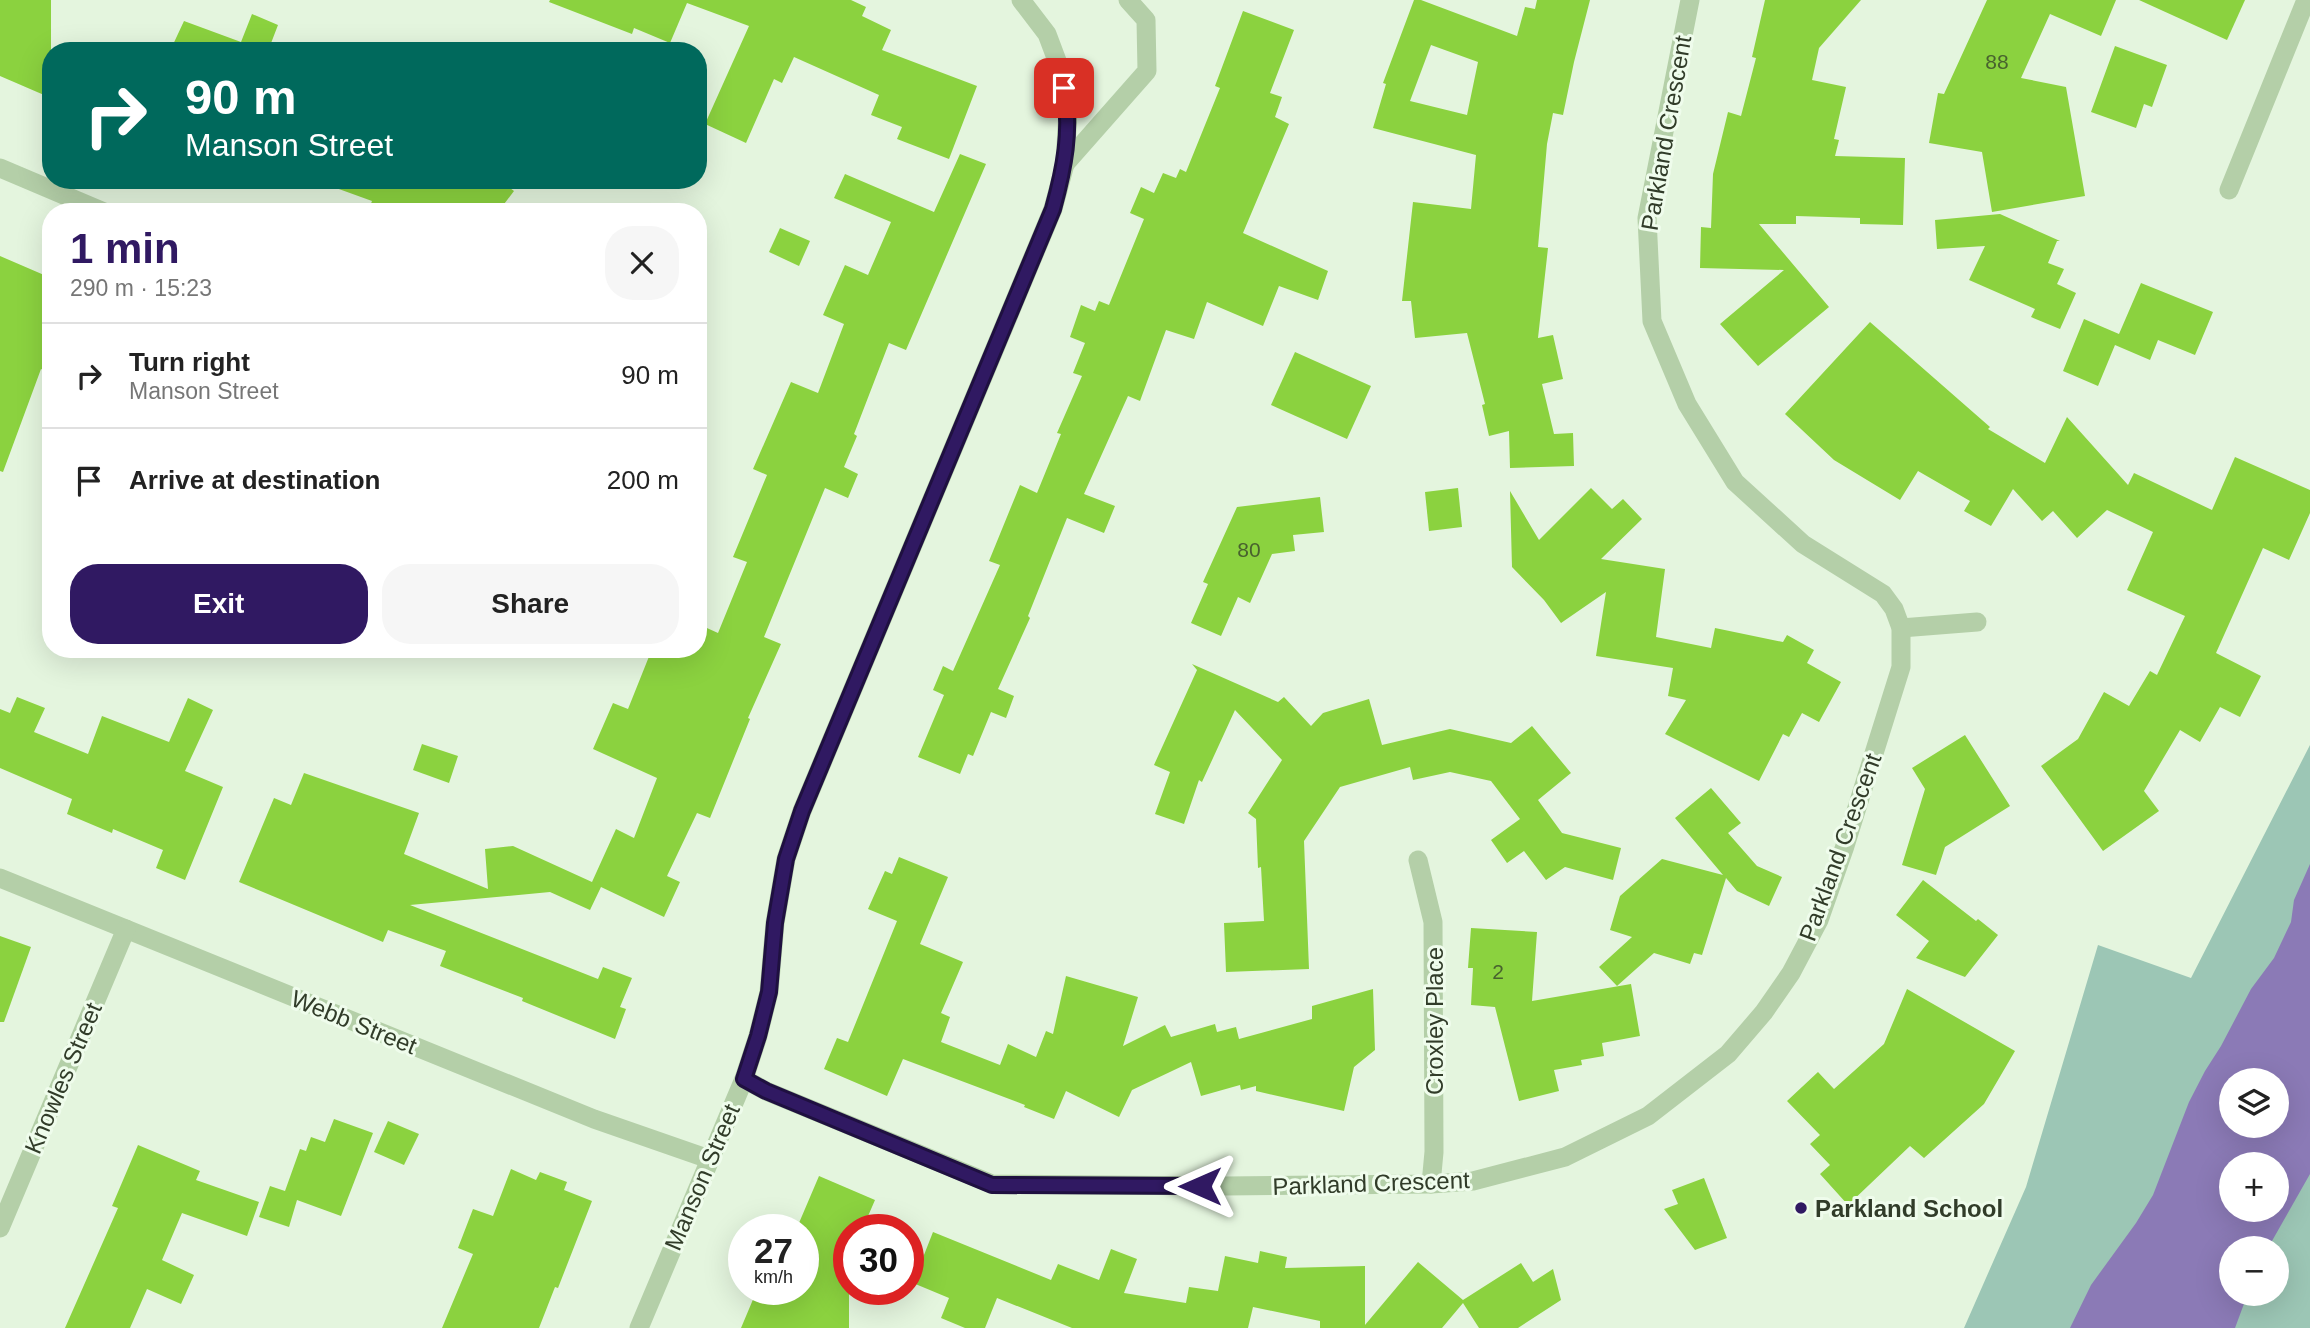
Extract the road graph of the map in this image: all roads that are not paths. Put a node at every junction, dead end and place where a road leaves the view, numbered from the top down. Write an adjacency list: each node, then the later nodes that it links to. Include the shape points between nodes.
1 (1021, 0): 5 (street, Manson Street, via 1048,34 1059,66 1068,110)
2 (1128, 0): 5 (street, via 1146,20 1147,71)
3 (1690, 0): 12 (street, Parkland Crescent, via 1647,218 1652,321 1687,404 1735,482 1802,544 1883,594)
4 (2306, 0): 9 (street)
5 (1065, 164): 16 (street, Manson Street, via 1053,209 802,811 786,859 769,992)
6 (0, 168): 7 (street)
7 (42, 186)
8 (50, 189): 10 (street)
9 (2229, 190)
10 (83, 203)
11 (1977, 622): 12 (street)
12 (1901, 628): 18 (street, Parkland Crescent, via 1901,667 1828,895 1796,963 1764,1012 1728,1054 1648,1116 1609,1137 1521,1170)
13 (1418, 860): 18 (street, Croxley Place, via 1433,922)
14 (0, 878): 15 (street, Webb Street)
15 (126, 929): 17 (street, Webb Street, via 594,1119); 19 (street, Knowles Street)
16 (744, 1079): 17 (street, Manson Street); 18 (street, Parkland Crescent, via 992,1185)
17 (709, 1159): 20 (street, Manson Street)
18 (1431, 1184)
19 (0, 1228)
20 (639, 1328)

